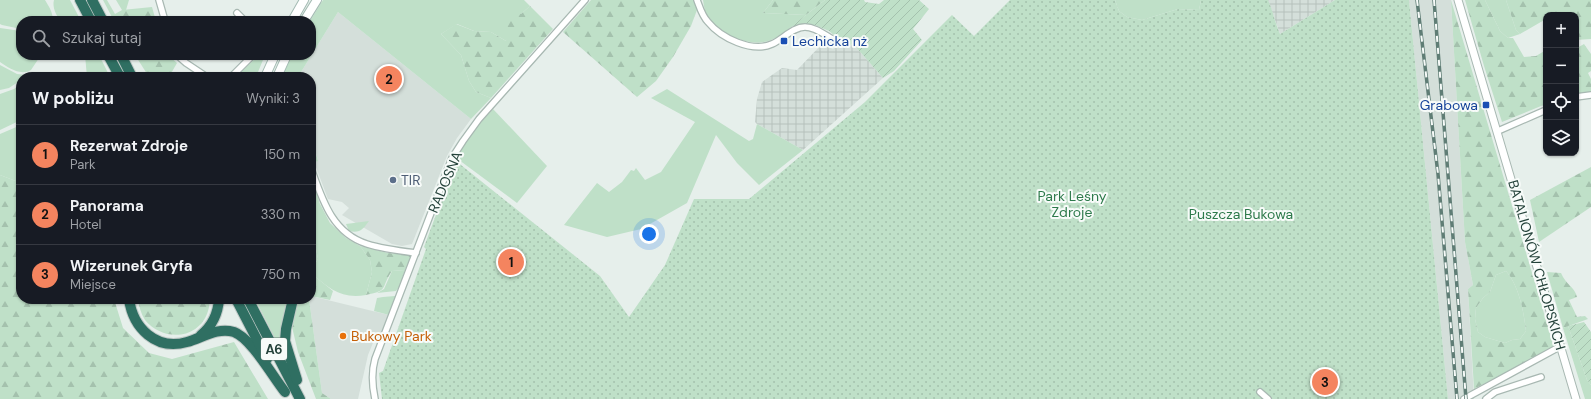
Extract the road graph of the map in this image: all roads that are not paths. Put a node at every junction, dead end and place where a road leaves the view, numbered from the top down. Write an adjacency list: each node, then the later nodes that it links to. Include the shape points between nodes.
1 (80, 0): 10 (highway)
2 (92, 0): 11 (highway)
3 (159, 0): 12 (street)
4 (304, 0): 14 (main road)
5 (317, 0): 15 (main road)
6 (585, 0): 34 (street, RADOSNA, via 501,94 463,141 452,158)
7 (697, 0): 16 (street, via 705,19 717,30 743,44 766,46 806,27)
8 (1458, 0): 32 (street, BATALIONÓW CHŁOPSKICH)
9 (237, 13): 13 (street)
10 (88, 16)
11 (100, 16)
12 (164, 16)
13 (240, 16)
14 (295, 16)
15 (307, 16)
16 (836, 41)
17 (111, 60): 23 (highway)
18 (124, 60): 24 (highway)
19 (182, 60): 25 (street)
20 (248, 60): 26 (street)
21 (273, 60): 27 (main road)
22 (285, 60): 28 (main road)
23 (117, 72)
24 (130, 72)
25 (199, 72)
26 (236, 72)
27 (267, 72)
28 (279, 72)
29 (1591, 95): 30 (street)
30 (1579, 97)
31 (1543, 111): 32 (street)
32 (1498, 131): 41 (street, BATALIONÓW CHŁOPSKICH)
33 (316, 182): 34 (street, via 330,215 350,235 366,244)
34 (416, 253): 49 (street, RADOSNA, via 372,368)
35 (130, 304): 40 (highway, via 134,320 150,336 174,344)
36 (218, 304): 40 (highway, via 212,322 206,331)
37 (239, 304): 46 (highway, A6)
38 (251, 304): 47 (highway, A6)
39 (292, 304): 48 (highway, via 285,340)
40 (196, 338): 46 (highway, via 224,331 240,336 252,348)
41 (1561, 346): 43 (street); 54 (street, BATALIONÓW CHŁOPSKICH)
42 (1541, 377): 45 (street)
43 (1493, 384): 45 (street); 51 (street)
44 (1260, 392): 50 (street)
45 (1495, 392): 52 (street); 53 (street)
46 (286, 396)
47 (300, 399)
48 (304, 399)
49 (375, 399)
50 (1268, 399)
51 (1464, 399)
52 (1486, 399)
53 (1497, 399)
54 (1576, 399)

